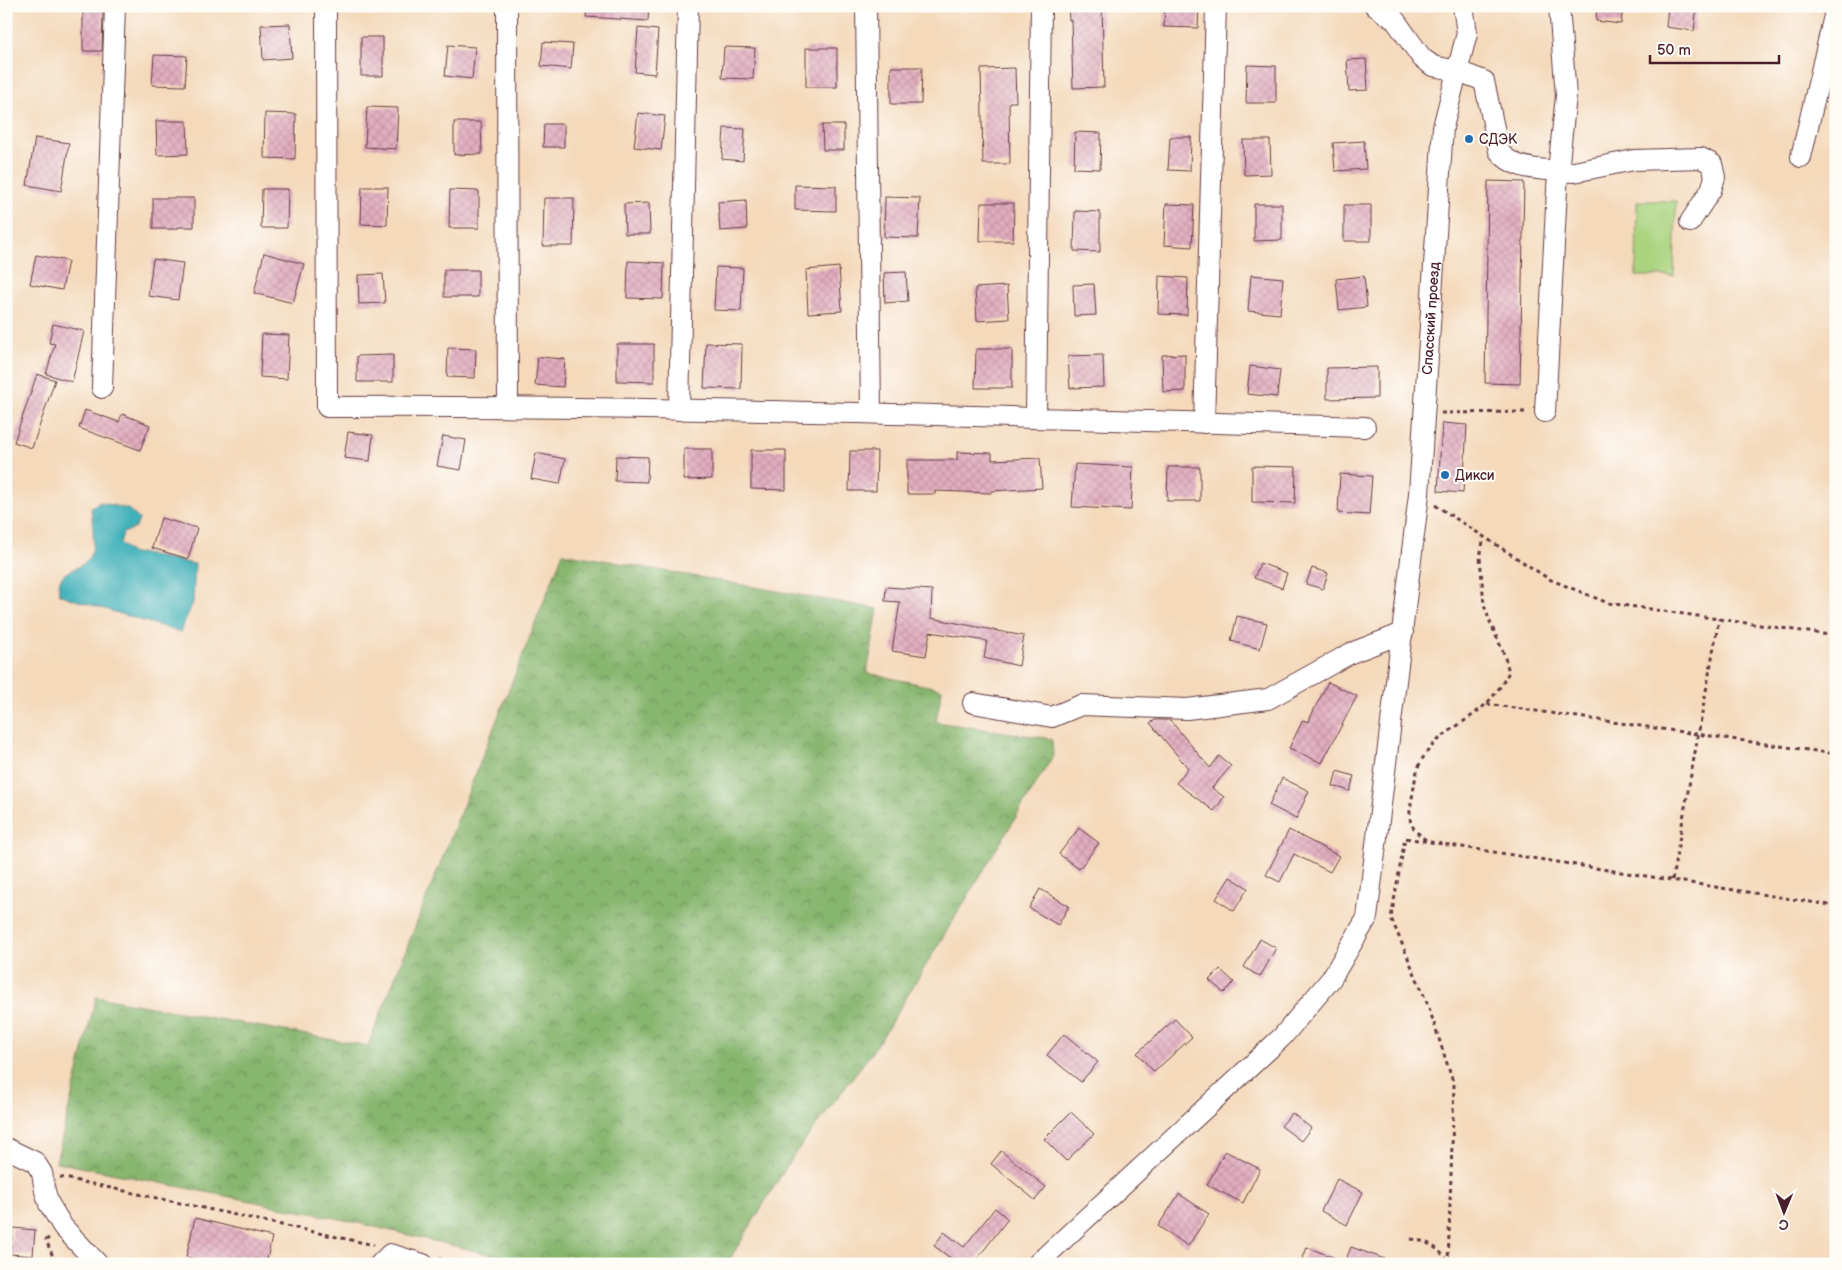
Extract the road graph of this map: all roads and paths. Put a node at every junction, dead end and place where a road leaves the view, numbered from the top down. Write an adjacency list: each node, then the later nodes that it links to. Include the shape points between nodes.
1 (115, 6): 16 (street)
2 (326, 6): 17 (street, via 327,406)
3 (507, 6): 17 (street)
4 (688, 6): 18 (street)
5 (866, 6): 20 (street)
6 (1041, 6): 22 (street)
7 (1216, 6): 23 (street)
8 (1375, 6): 12 (street, via 1395,20 1422,58 1433,66)
9 (1463, 6): 12 (street, Спасский проезд, via 1467,33)
10 (1559, 6): 14 (street, via 1566,96)
11 (1836, 7): 13 (street)
12 (1458, 71): 14 (street, via 1484,81 1499,151 1504,158 1520,166); 25 (street, Спасский проезд, via 1443,127)
13 (1801, 157)
14 (1558, 171): 15 (street, via 1574,172 1634,160 1701,158 1712,164 1715,177 1711,190); 19 (street)
15 (1690, 222)
16 (102, 388)
17 (508, 406): 18 (street)
18 (678, 410): 20 (street)
19 (1545, 412): 21 (path)
20 (871, 413): 22 (street)
21 (1436, 413)
22 (1036, 418): 23 (street)
23 (1204, 423): 24 (street)
24 (1364, 427)
25 (1419, 494): 26 (path); 28 (street, Спасский проезд)
26 (1484, 536): 27 (path, via 1549,579 1608,603); 31 (path, via 1480,557 1484,605 1509,672)
27 (1719, 619): 29 (path); 32 (path)
28 (1403, 633): 30 (street, via 1351,653 1268,698 1187,709 1081,705 1052,717); 45 (street, Спасский проезд, via 1367,918 1331,979 1282,1036)
29 (1836, 636)
30 (973, 703)
31 (1487, 704): 32 (path); 34 (path, via 1435,743 1418,768 1409,821 1415,832)
32 (1698, 734): 33 (path); 35 (path)
33 (1836, 754)
34 (1427, 841): 35 (path); 42 (path, via 1405,838 1391,918 1428,1005 1454,1085)
35 (1672, 880): 36 (path)
36 (1836, 906)
37 (6, 1148): 38 (street, via 35,1162)
38 (42, 1173): 40 (path); 43 (street, via 49,1204 65,1231)
39 (1411, 1239): 42 (path, via 1441,1251)
40 (378, 1255): 41 (street)
41 (428, 1261): 44 (path)
42 (1448, 1263)
43 (98, 1264)
44 (463, 1264)
45 (1037, 1264)

